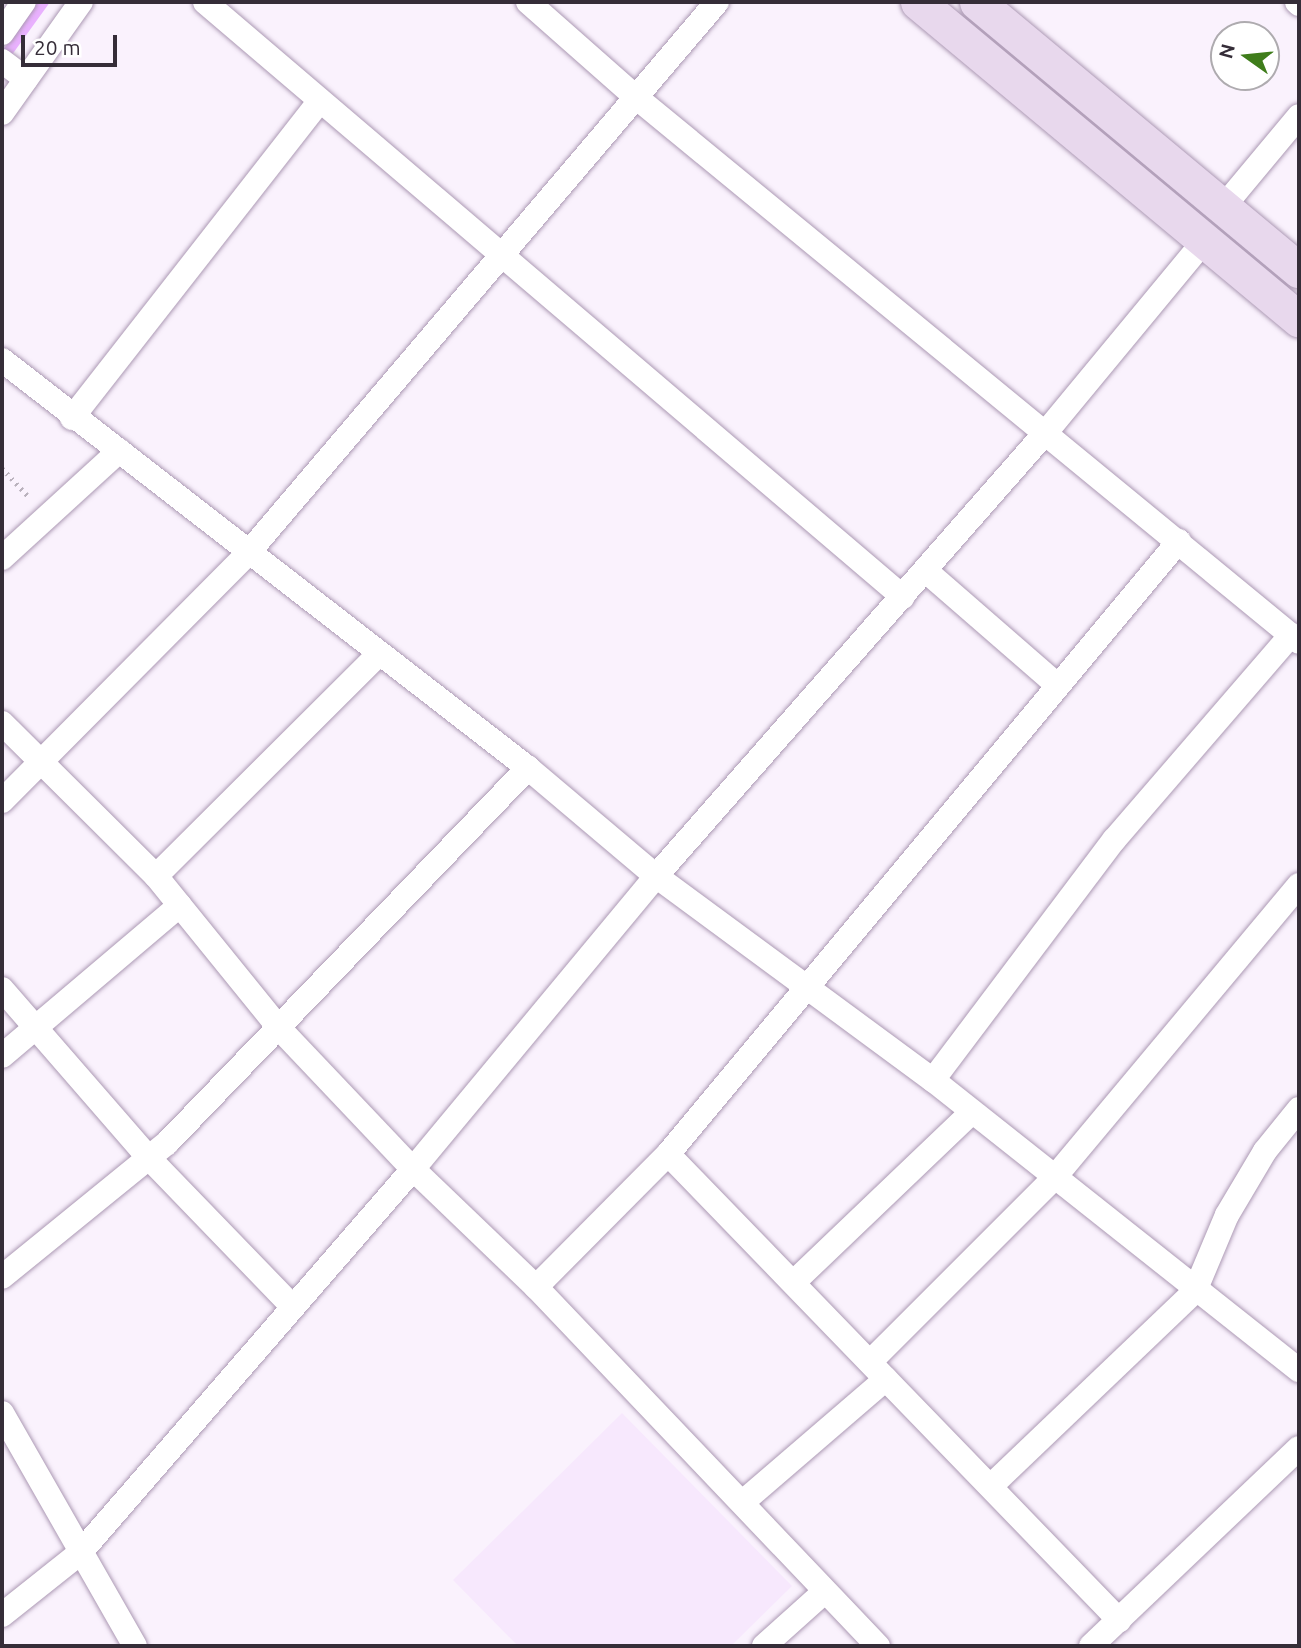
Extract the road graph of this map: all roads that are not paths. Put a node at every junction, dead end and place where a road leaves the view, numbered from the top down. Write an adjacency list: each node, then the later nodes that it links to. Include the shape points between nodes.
1 (24, 2): 8 (street)
2 (81, 2): 9 (street)
3 (205, 2): 11 (street)
4 (528, 2): 10 (street)
5 (717, 2): 10 (street)
6 (918, 2): 15 (street)
7 (977, 2): 14 (street)
8 (2, 33)
9 (14, 70): 12 (street)
10 (637, 98): 16 (street); 21 (street)
11 (318, 103): 16 (street); 20 (street)
12 (2, 113)
13 (1299, 116): 14 (street)
14 (1224, 206): 17 (street)
15 (1204, 242): 18 (street); 21 (street)
16 (500, 256): 24 (street); 27 (street)
17 (1299, 270)
18 (1299, 319)
19 (2, 360): 20 (street)
20 (72, 418): 22 (street)
21 (1046, 432): 23 (street); 26 (street)
22 (119, 451): 24 (street); 25 (street)
23 (1179, 541): 28 (street); 30 (street)
24 (249, 552): 29 (street); 32 (street)
25 (2, 558)
26 (926, 571): 27 (street); 30 (street)
27 (903, 597): 36 (street)
28 (1295, 638): 44 (street, via 1106,849)
29 (379, 654): 33 (street); 35 (street)
30 (1056, 684): 39 (street)
31 (2, 723): 32 (street)
32 (38, 762): 34 (street); 35 (street)
33 (528, 768): 36 (street); 42 (street)
34 (2, 801)
35 (156, 876): 38 (street)
36 (656, 876): 39 (street); 49 (street)
37 (1299, 885): 50 (street)
38 (180, 905): 41 (street); 42 (street)
39 (805, 984): 44 (street); 47 (street)
40 (2, 989): 41 (street)
41 (37, 1023): 43 (street); 48 (street)
42 (279, 1028): 48 (street); 49 (street)
43 (2, 1056)
44 (933, 1080): 46 (street)
45 (1299, 1109): 54 (street, via 1265,1151 1227,1216)
46 (970, 1114): 50 (street); 52 (street)
47 (668, 1154): 52 (street); 53 (street)
48 (149, 1158): 51 (street); 55 (street)
49 (412, 1169): 53 (street); 55 (street)
50 (1054, 1178): 54 (street); 57 (street)
51 (2, 1277)
52 (794, 1282): 57 (street)
53 (536, 1287): 61 (street)
54 (1195, 1291): 56 (street); 60 (street)
55 (293, 1307): 62 (street)
56 (1299, 1370)
57 (878, 1371): 60 (street); 61 (street)
58 (2, 1413): 62 (street)
59 (1299, 1448): 65 (street)
60 (992, 1485): 65 (street)
61 (744, 1501): 63 (street)
62 (80, 1553): 64 (street); 66 (street)
63 (822, 1592): 67 (street); 68 (street)
64 (2, 1615)
65 (1119, 1620): 69 (street)
66 (135, 1646)
67 (764, 1646)
68 (878, 1646)
69 (1091, 1646)

